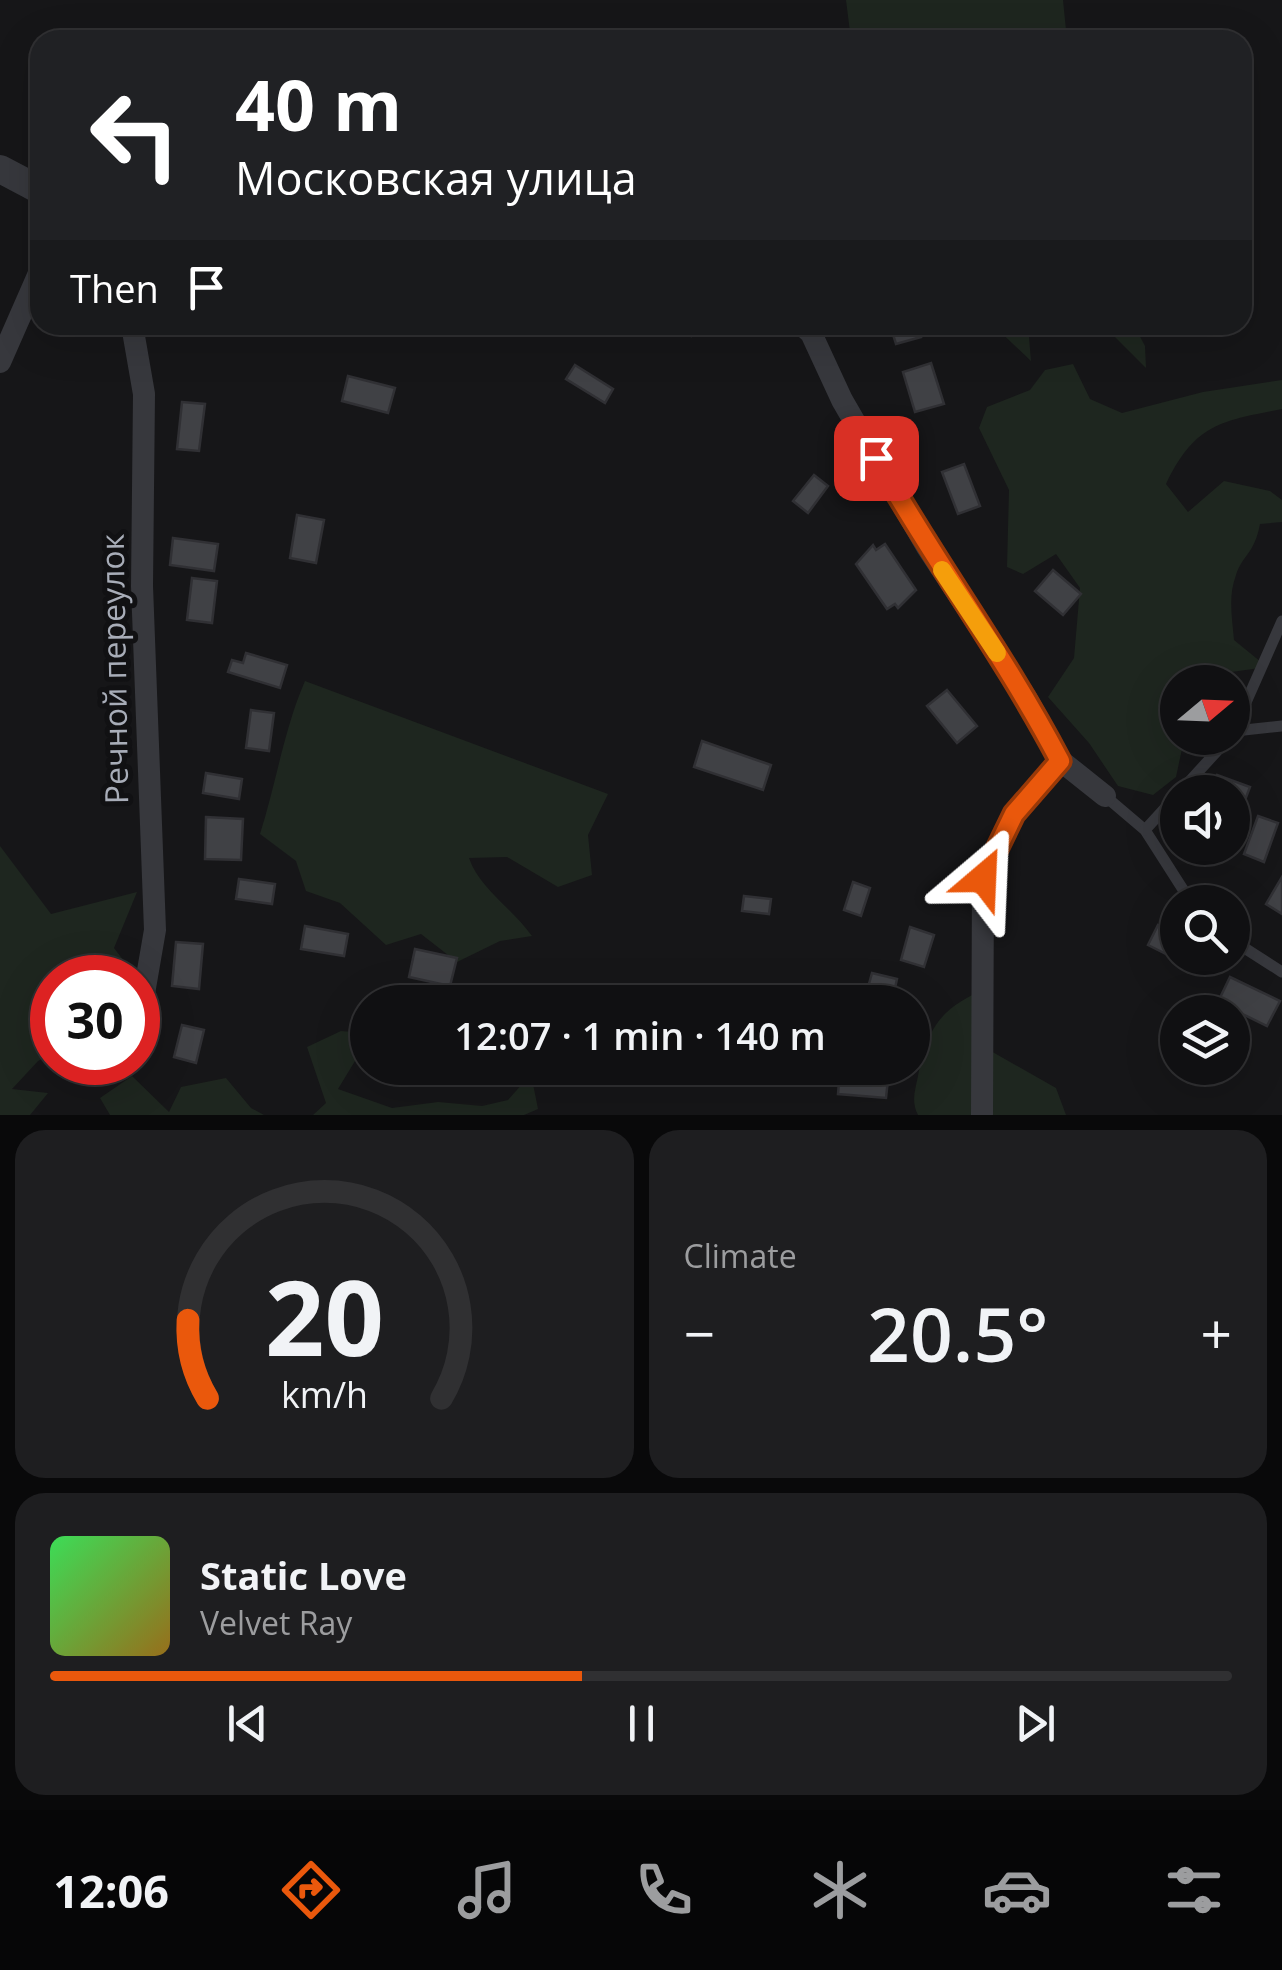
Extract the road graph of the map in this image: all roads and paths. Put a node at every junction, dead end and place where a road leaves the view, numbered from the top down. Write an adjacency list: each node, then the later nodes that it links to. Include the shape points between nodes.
1 (0, 169): 2 (street)
2 (30, 185)
3 (30, 294): 6 (street)
4 (134, 335): 17 (street, Речной переулок, via 144,394)
5 (812, 335): 12 (street, via 927,547 1028,698)
6 (0, 362)
7 (1282, 622): 8 (lane)
8 (1250, 694)
9 (1282, 726): 10 (lane)
10 (1250, 731)
11 (1213, 755): 14 (lane)
12 (1060, 761): 13 (street); 19 (street, via 1014,814 983,878)
13 (1106, 796): 14 (lane)
14 (1145, 830): 15 (lane)
15 (1180, 885)
16 (1250, 952): 18 (lane)
17 (151, 955)
18 (1282, 972)
19 (982, 1115)

